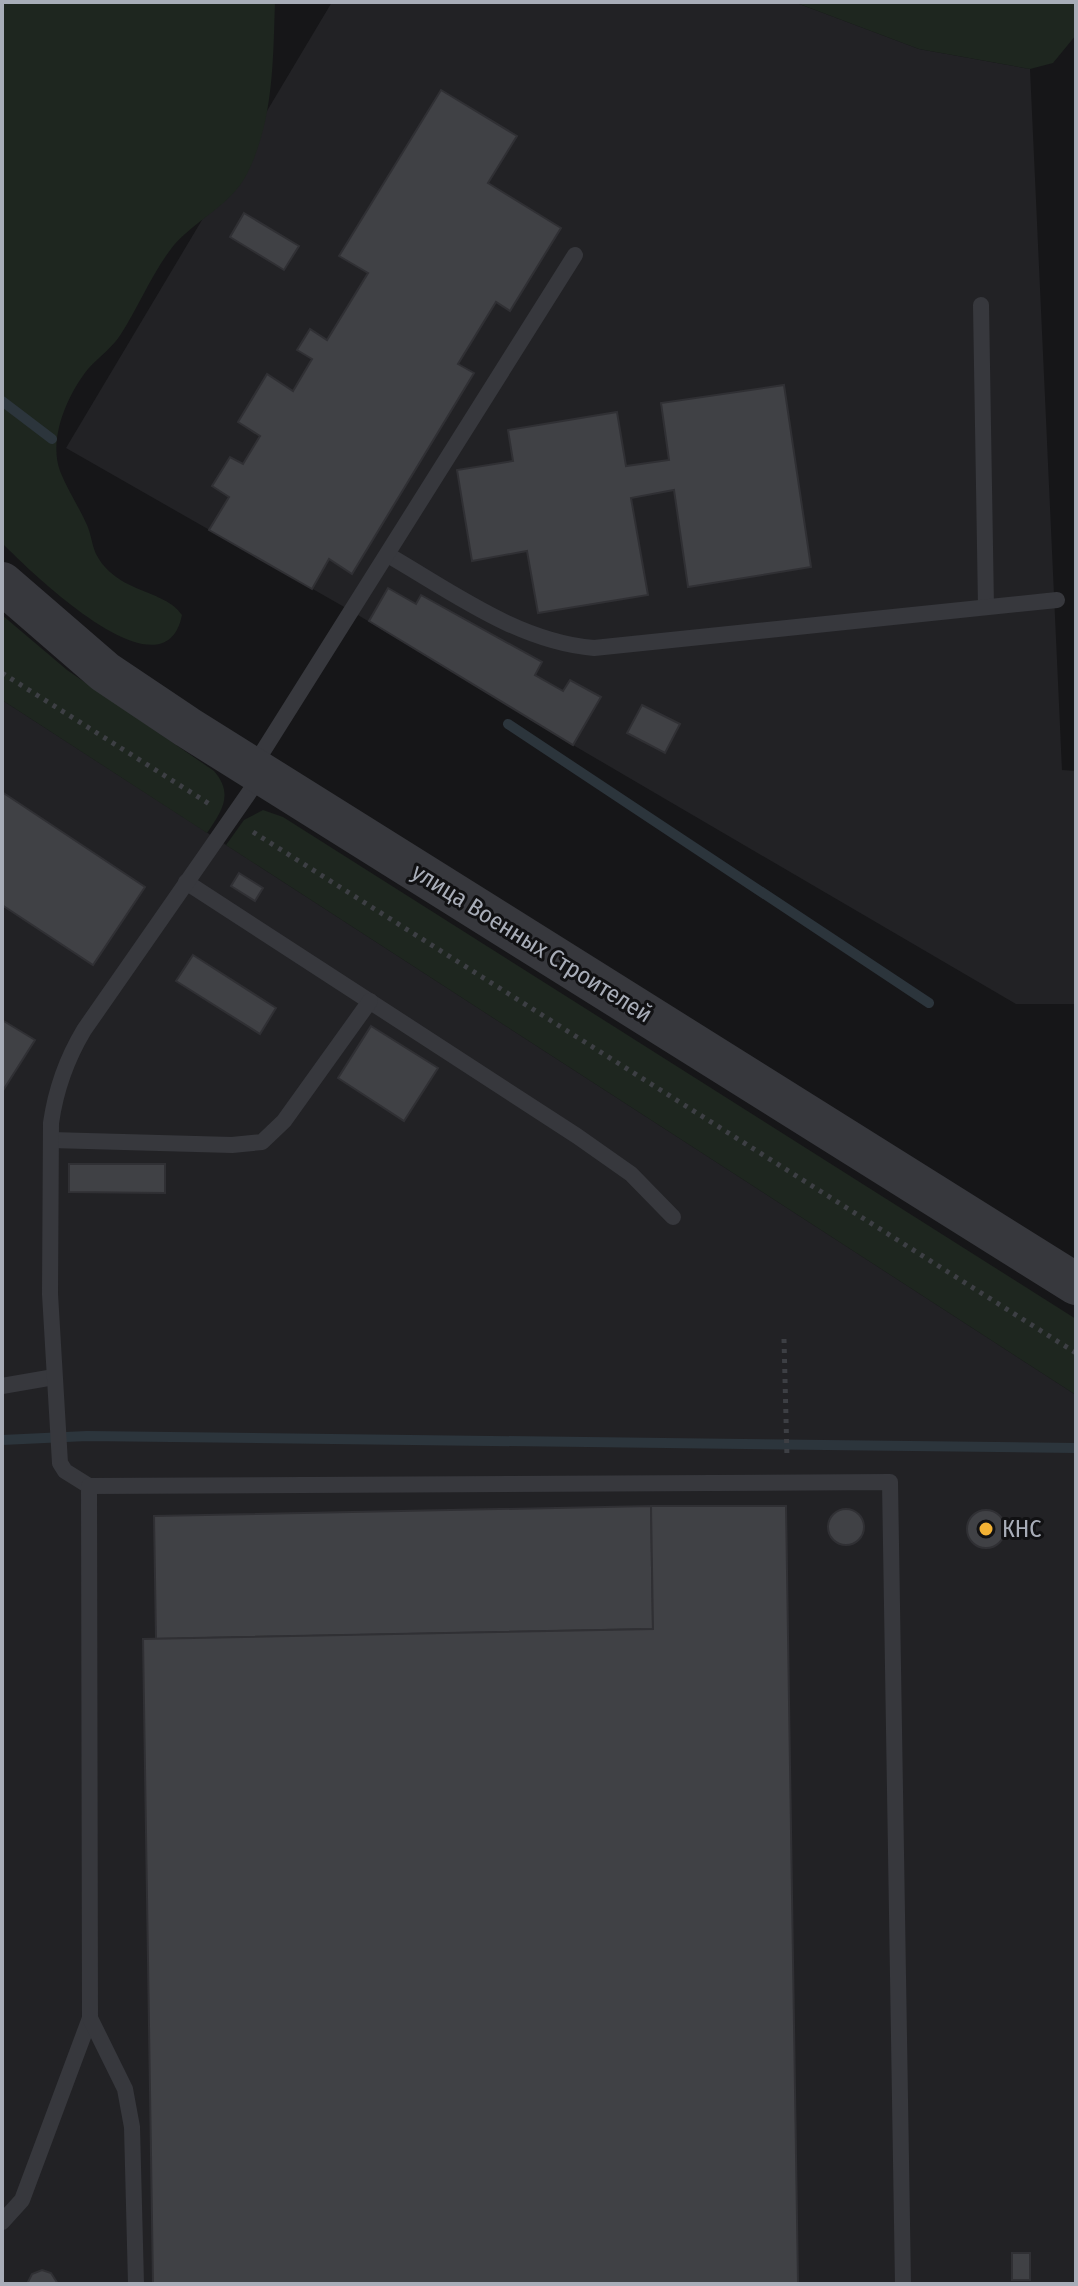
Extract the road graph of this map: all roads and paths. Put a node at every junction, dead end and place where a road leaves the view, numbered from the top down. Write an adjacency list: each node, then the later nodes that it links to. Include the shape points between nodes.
1 (575, 255): 3 (lane)
2 (981, 305): 6 (lane)
3 (388, 555): 6 (lane, via 515,626 568,646 594,648); 8 (lane)
4 (2, 583): 8 (street, улица Военных Строителей, via 105,672)
5 (1057, 600): 6 (lane)
6 (986, 607)
7 (2, 673): 9 (path)
8 (257, 771): 9 (lane); 14 (street, улица Военных Строителей)
9 (230, 817): 10 (lane); 16 (path)
10 (186, 882): 11 (lane); 12 (lane, via 71,1053 55,1099)
11 (370, 1001): 12 (lane, via 284,1121 262,1142); 13 (lane, via 619,1166)
12 (51, 1140): 17 (lane)
13 (673, 1217)
14 (1076, 1284)
15 (784, 1339): 19 (path)
16 (1076, 1353)
17 (54, 1377): 18 (lane); 20 (lane, via 65,1471)
18 (2, 1386)
19 (787, 1482): 20 (lane); 24 (lane, via 890,1482)
20 (89, 1486): 21 (lane)
21 (90, 2018): 22 (lane, via 22,2200); 23 (lane, via 125,2089 132,2127)
22 (2, 2222)
23 (136, 2284)
24 (903, 2284)

